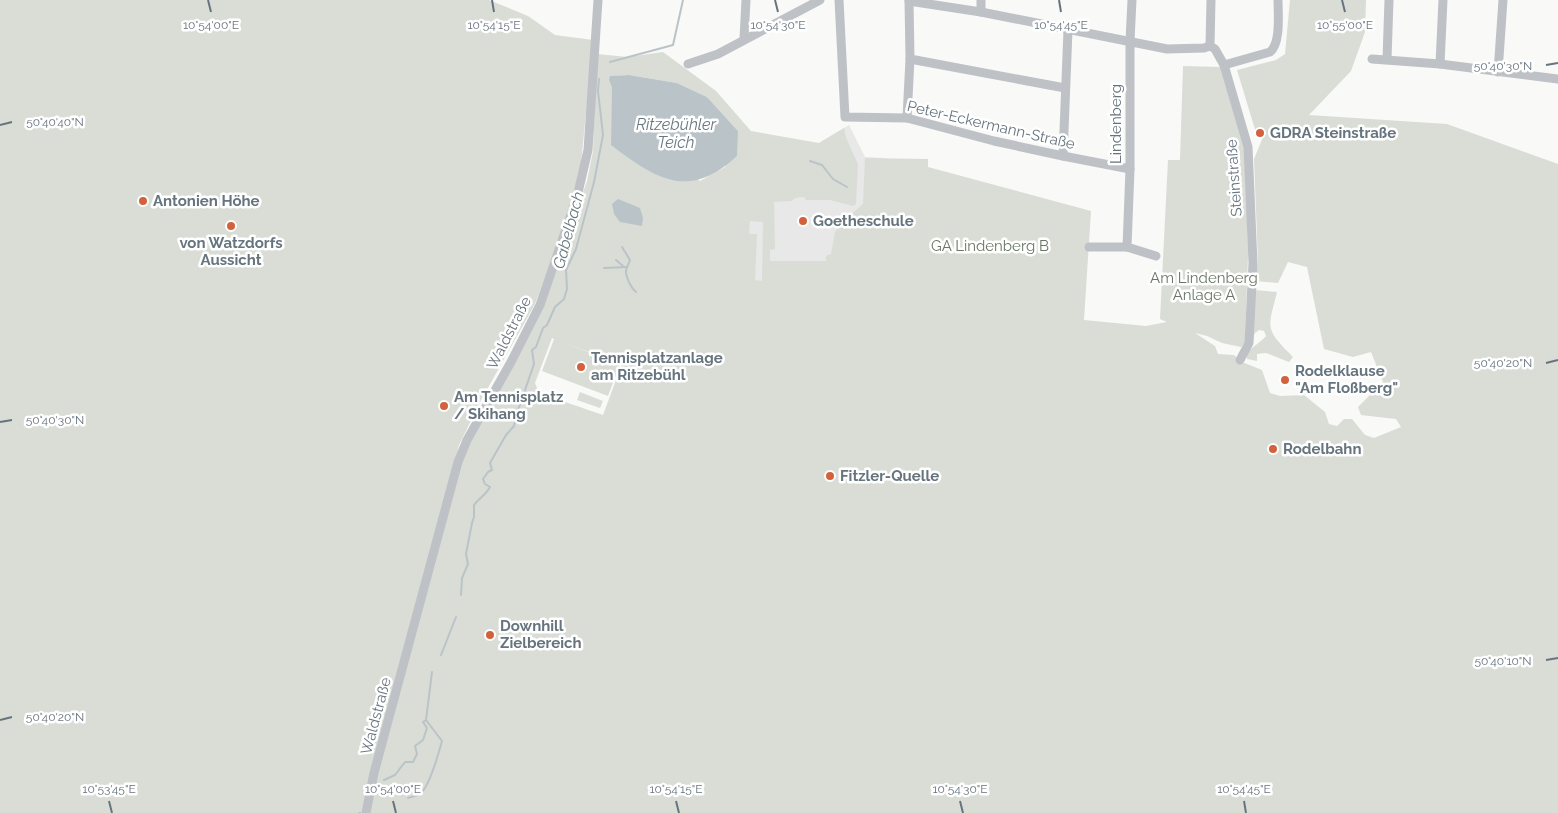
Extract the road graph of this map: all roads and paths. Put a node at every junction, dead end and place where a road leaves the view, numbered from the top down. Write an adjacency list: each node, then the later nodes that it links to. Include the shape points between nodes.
1 (598, 0): 34 (street, Waldstraße, via 588,150 583,178 540,305 466,440 458,462)
2 (746, 0): 15 (street)
3 (820, 0): 15 (street)
4 (839, 0): 27 (street, Peter-Eckermann-Straße, via 845,117)
5 (909, 0): 13 (street); 18 (street)
6 (981, 0): 13 (street)
7 (1132, 0): 16 (street, Lindenberg)
8 (1211, 0): 17 (street)
9 (1278, 0): 23 (street, via 1274,49)
10 (1389, 0): 20 (street)
11 (1443, 0): 22 (street)
12 (1503, 0): 24 (street)
13 (981, 12): 14 (street)
14 (1068, 30): 16 (street); 26 (street)
15 (744, 39): 21 (street, via 718,54)
16 (1130, 41): 17 (street, via 1167,49); 29 (street, Lindenberg)
17 (1210, 46): 23 (street, Steinstraße)
18 (910, 59): 26 (street); 27 (street)
19 (1372, 59): 20 (street)
20 (1386, 59): 22 (street)
21 (688, 64)
22 (1440, 64): 24 (street)
23 (1224, 65): 33 (street, Steinstraße, via 1248,147 1253,263 1249,343)
24 (1498, 72): 25 (street)
25 (1558, 78)
26 (1065, 88): 28 (street)
27 (907, 118): 28 (street, Peter-Eckermann-Straße)
28 (1063, 156): 29 (street, Peter-Eckermann-Straße)
29 (1130, 169): 30 (street, Lindenberg)
30 (1127, 247): 31 (street); 32 (street)
31 (1089, 248)
32 (1156, 256)
33 (1240, 360)
34 (366, 813)

